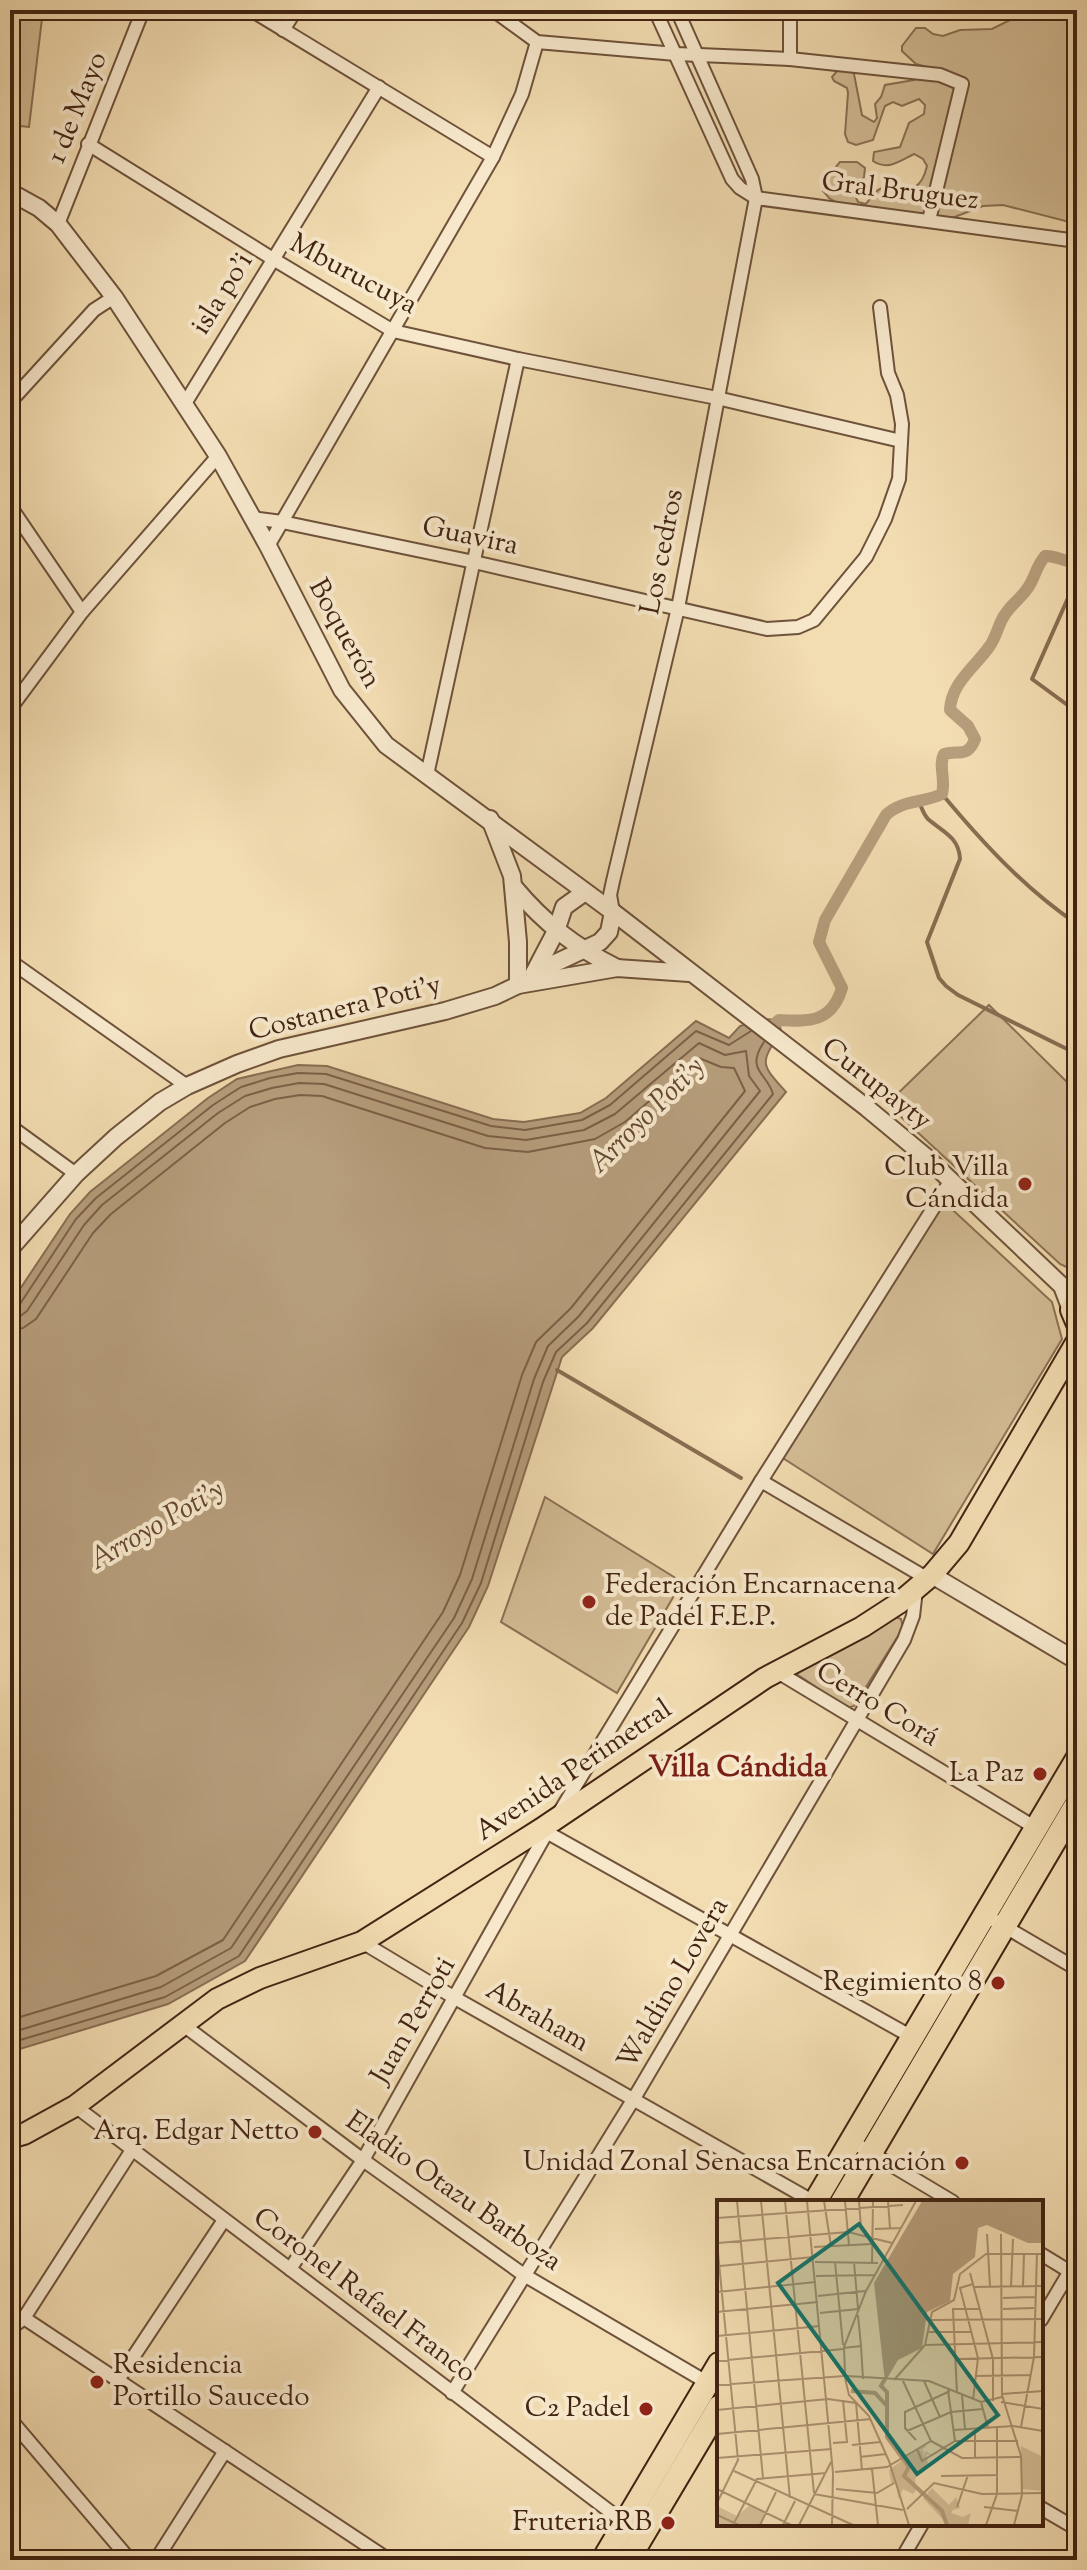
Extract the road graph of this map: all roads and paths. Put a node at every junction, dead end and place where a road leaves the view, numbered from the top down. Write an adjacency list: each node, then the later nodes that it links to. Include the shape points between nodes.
1 (143, 10): 14 (street, 1 de Mayo)
2 (251, 10): 8 (street)
3 (296, 10): 8 (street)
4 (493, 10): 9 (street)
5 (655, 10): 10 (street)
6 (677, 10): 11 (street)
7 (790, 10): 12 (street)
8 (283, 30): 13 (street)
9 (537, 42): 10 (street); 15 (street, via 522,94)
10 (676, 54): 11 (street); 17 (street, via 732,179)
11 (698, 54): 12 (street); 17 (street)
12 (790, 59): 18 (street, via 940,75 962,84)
13 (379, 87): 15 (street); 21 (street, isla po'i)
14 (88, 144): 19 (street, 1 de Mayo); 21 (street, Mburucuya)
15 (493, 157): 24 (street)
16 (10, 192): 19 (street, Boquerón)
17 (756, 198): 18 (street, Gral Bruguez); 26 (street, Los cedros)
18 (929, 220): 20 (street, Gral Bruguez)
19 (58, 224): 22 (street, Boquerón)
20 (1077, 241)
21 (273, 259): 24 (street, Mburucuya); 28 (street, isla po'i)
22 (114, 297): 27 (street, via 94,310); 28 (street, Boquerón)
23 (880, 307): 29 (street, Guavira)
24 (393, 331): 25 (street, Mburucuya); 33 (street)
25 (518, 359): 26 (street, Mburucuya); 35 (street)
26 (717, 398): 29 (street, Mburucuya); 36 (street, Los cedros)
27 (10, 402)
28 (184, 405): 30 (street, Boquerón)
29 (901, 441): 36 (street, Guavira, via 899,479 885,519 866,557 814,620 767,629)
30 (218, 456): 32 (street, Boquerón); 37 (street)
31 (10, 506): 37 (street)
32 (252, 518): 33 (street, Guavira); 34 (street, Boquerón)
33 (282, 522): 34 (street); 35 (street, Guavira)
34 (268, 546): 39 (street, Boquerón, via 342,690 386,745)
35 (474, 562): 36 (street, Guavira); 39 (street)
36 (678, 608): 43 (street, Los cedros, via 610,895)
37 (82, 612): 38 (street)
38 (10, 709)
39 (427, 775): 40 (street, Boquerón)
40 (490, 819): 41 (street); 42 (street, Boquerón)
41 (514, 887): 44 (street); 50 (street)
42 (585, 892): 43 (street, Boquerón); 44 (street, via 564,907)
43 (613, 912): 45 (street, via 605,937); 49 (street, Boquerón)
44 (556, 931): 45 (street); 48 (street)
45 (584, 951): 47 (street); 48 (street)
46 (10, 961): 52 (street)
47 (617, 968): 49 (street); 50 (street, Costanera Poti'y)
48 (534, 973): 50 (street)
49 (692, 974): 51 (street, Boquerón)
50 (518, 985): 52 (street, Costanera Poti'y, via 445,1011 279,1049)
51 (737, 1007): 55 (street, Curupayty)
52 (187, 1086): 54 (street, Costanera Poti'y, via 160,1102)
53 (10, 1126): 54 (street)
54 (76, 1174): 56 (street, Costanera Poti'y)
55 (951, 1180): 57 (street, Curupayty); 58 (street, Juan Perroti)
56 (10, 1249)
57 (1074, 1315): 59 (main road, Avenida Perimetral, via 959,1543)
58 (761, 1481): 59 (street); 65 (street, Juan Perroti)
59 (925, 1581): 60 (street); 61 (main road, Avenida Perimetral, via 862,1627); 62 (street, Waldino Lovera, via 904,1640)
60 (1077, 1661)
61 (776, 1671): 62 (street, Cerro Corá); 65 (main road, Avenida Perimetral)
62 (855, 1720): 66 (street, Cerro Corá); 69 (street, Waldino Lovera)
63 (1077, 1759): 66 (highway)
64 (1077, 1803): 68 (highway)
65 (548, 1827): 69 (street); 70 (main road, Avenida Perimetral); 72 (street, Juan Perroti)
66 (1036, 1828): 67 (highway)
67 (985, 1915): 68 (street); 74 (highway)
68 (1006, 1927): 71 (street); 80 (highway)
69 (729, 1936): 74 (street); 75 (street, Waldino Lovera)
70 (362, 1942): 72 (street, Abraham); 73 (main road, Avenida Perimetral, via 245,1984)
71 (1077, 1969)
72 (455, 1998): 75 (street, Abraham); 81 (street, Juan Perroti)
73 (182, 2024): 76 (main road, Avenida Perimetral); 81 (street, Eladio Otazu Barboza)
74 (912, 2037): 78 (highway)
75 (633, 2100): 82 (street, Abraham); 91 (street, Waldino Lovera)
76 (75, 2106): 77 (main road, Avenida Perimetral); 79 (street, Coronel Rafael Franco)
77 (15, 2139)
78 (851, 2141): 80 (street); 83 (highway)
79 (132, 2150): 86 (street, Coronel Rafael Franco); 93 (street)
80 (871, 2154): 84 (highway); 85 (street)
81 (363, 2160): 89 (street, Juan Perroti); 91 (street, Eladio Otazu Barboza)
82 (810, 2200)
83 (815, 2200)
84 (843, 2200)
85 (950, 2200)
86 (224, 2220): 89 (street, Coronel Rafael Franco); 96 (street)
87 (1043, 2255): 90 (street)
88 (1077, 2259): 90 (street)
89 (290, 2269): 97 (street, Coronel Rafael Franco)
90 (1073, 2273): 92 (street)
91 (524, 2275): 95 (street, Eladio Otazu Barboza); 97 (street, Waldino Lovera)
92 (1043, 2317)
93 (24, 2318): 94 (street); 96 (street)
94 (10, 2329)
95 (714, 2374): 102 (highway)
96 (118, 2380): 100 (street)
97 (452, 2393): 102 (street, Coronel Rafael Franco)
98 (717, 2410): 109 (highway)
99 (10, 2419): 106 (street)
100 (225, 2451): 105 (street); 107 (street)
101 (1043, 2509): 104 (street)
102 (625, 2523): 108 (highway)
103 (921, 2526): 110 (street)
104 (1077, 2529)
105 (385, 2559)
106 (130, 2560)
107 (156, 2560)
108 (603, 2560)
109 (628, 2560)
110 (901, 2560)

